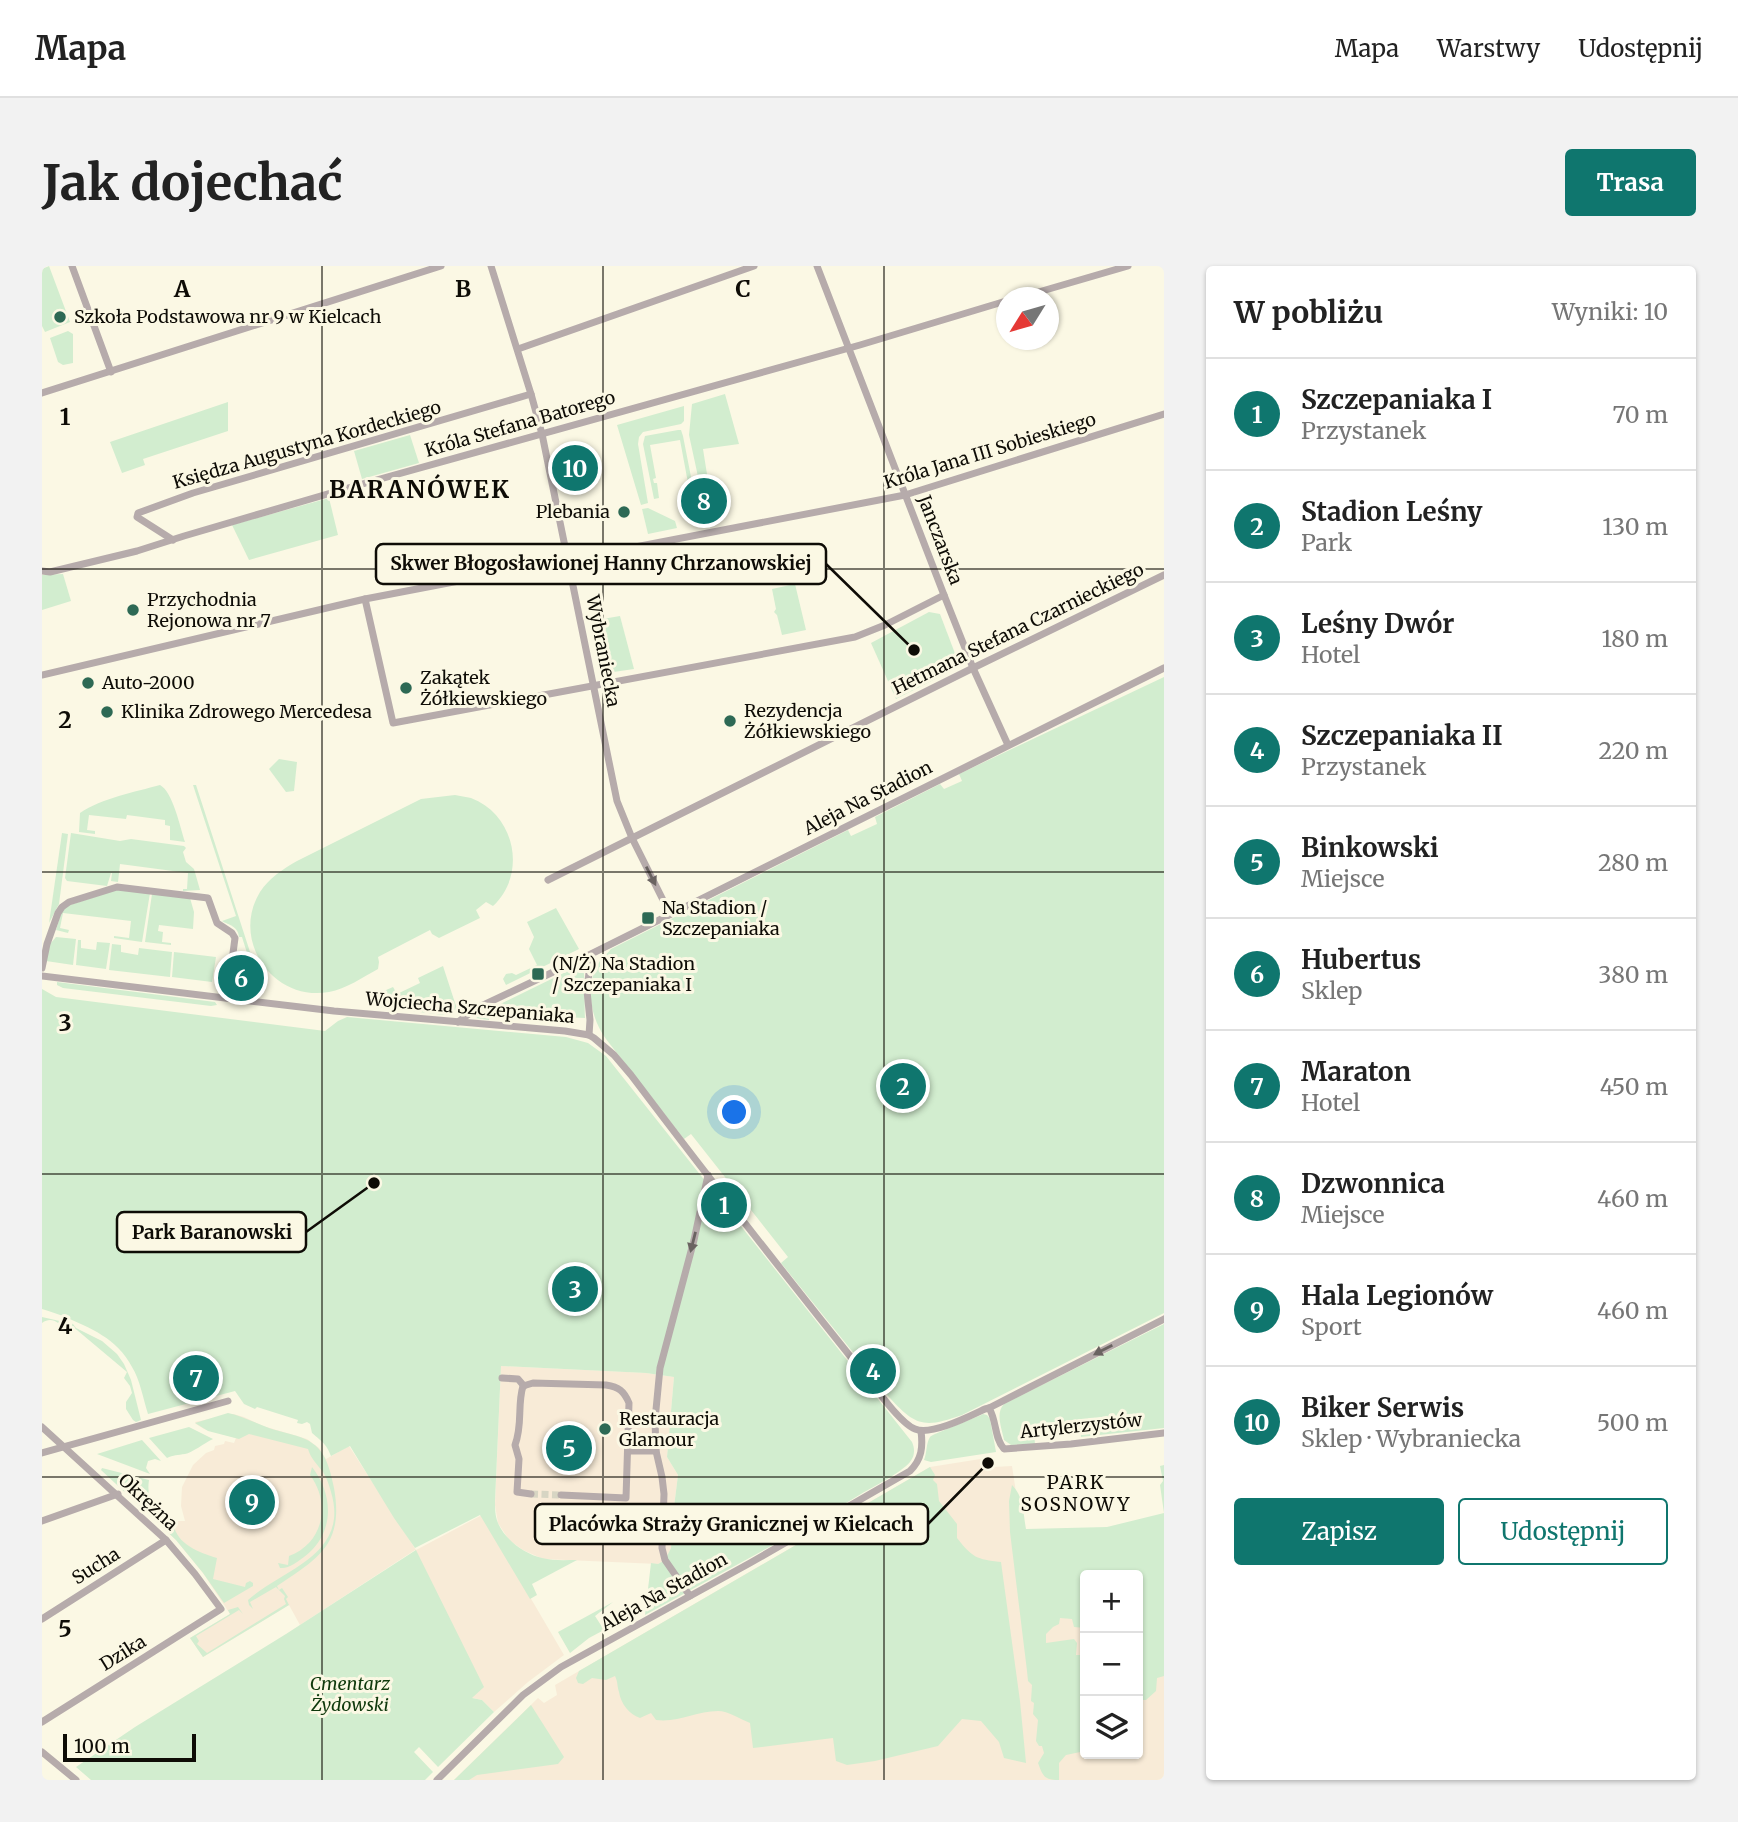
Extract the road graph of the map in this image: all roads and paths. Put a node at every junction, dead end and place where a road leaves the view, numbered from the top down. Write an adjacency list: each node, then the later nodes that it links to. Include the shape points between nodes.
1 (72, 266): 11 (street)
2 (441, 266): 11 (street)
3 (491, 266): 10 (street, Wybraniecka)
4 (754, 266): 10 (street)
5 (817, 266): 9 (street, Janczarska)
6 (1128, 266): 7 (street)
7 (1056, 287)
8 (996, 304): 9 (street, Króla Stefana Batorego)
9 (849, 348): 15 (street, Króla Stefana Batorego); 16 (street, Janczarska)
10 (517, 349): 13 (street, Wybraniecka)
11 (111, 372): 12 (street)
12 (42, 393)
13 (531, 394): 15 (street, Wybraniecka); 17 (street, Księdza Augustyna Kordeckiego, via 138,513 137,517)
14 (1164, 414): 16 (street, Króla Jana III Sobieskiego)
15 (541, 434): 17 (street, Króla Stefana Batorego); 18 (street, Wybraniecka)
16 (905, 495): 18 (street, Króla Jana III Sobieskiego); 21 (street, Janczarska)
17 (173, 540): 19 (street, Króla Stefana Batorego)
18 (568, 560): 22 (street, Króla Jana III Sobieskiego); 26 (street, Wybraniecka)
19 (42, 571)
20 (1164, 575): 23 (street, Hetmana Stefana Czarnieckiego)
21 (944, 595): 23 (street, Janczarska); 26 (street, via 855,637)
22 (365, 599): 25 (street, Króla Jana III Sobieskiego); 26 (street, via 393,723)
23 (973, 668): 27 (street, Janczarska); 28 (street, Hetmana Stefana Czarnieckiego)
24 (1164, 668): 27 (street, Aleja Na Stadion)
25 (42, 675)
26 (594, 685): 28 (street, Wybraniecka, via 617,801)
27 (1009, 746): 30 (street, Aleja Na Stadion)
28 (632, 838): 29 (street, Hetmana Stefana Czarnieckiego); 30 (street, Wybraniecka, one-way to 30)
29 (548, 880)
30 (670, 914): 31 (street, Aleja Na Stadion)
31 (587, 956): 35 (street, Aleja Na Stadion, via 477,1008); 36 (street)
32 (42, 968): 34 (street, via 58,913 69,902 117,887 208,898 217,923 235,937)
33 (42, 976): 34 (street, Wojciecha Szczepaniaka)
34 (228, 998): 35 (street, Wojciecha Szczepaniaka)
35 (458, 1022): 36 (street, Wojciecha Szczepaniaka)
36 (589, 1035): 37 (street, Wojciecha Szczepaniaka, via 622,1065)
37 (708, 1175): 44 (street, one-way to 44, via 660,1368); 46 (street, Wojciecha Szczepaniaka, via 898,1415)
38 (1164, 1319): 42 (street, one-way to 42)
39 (502, 1378): 40 (street, via 517,1379)
40 (524, 1386): 43 (street, via 615,1386 626,1394); 52 (street, via 515,1445 517,1492)
41 (228, 1401): 48 (street)
42 (989, 1408): 46 (street); 47 (street, Artylerzystów, via 1004,1449)
43 (629, 1419): 44 (street); 49 (street)
44 (655, 1420): 50 (street)
45 (42, 1427): 48 (street, Okrężna)
46 (920, 1431): 57 (street, Aleja Na Stadion, via 920,1458 910,1471)
47 (1164, 1433)
48 (64, 1447): 51 (street); 53 (street, Okrężna)
49 (628, 1451): 50 (street); 54 (street, via 626,1499)
50 (656, 1451): 57 (street, via 664,1494 662,1548)
51 (42, 1453)
52 (531, 1493)
53 (118, 1494): 55 (street); 56 (street, Okrężna)
54 (561, 1495)
55 (42, 1521)
56 (166, 1540): 58 (street, Okrężna); 59 (street, Sucha)
57 (690, 1596): 63 (street, Aleja Na Stadion, via 541,1681)
58 (221, 1609): 60 (street, Dzika)
59 (42, 1619)
60 (42, 1723)
61 (42, 1752): 62 (street)
62 (76, 1780)
63 (437, 1780)

